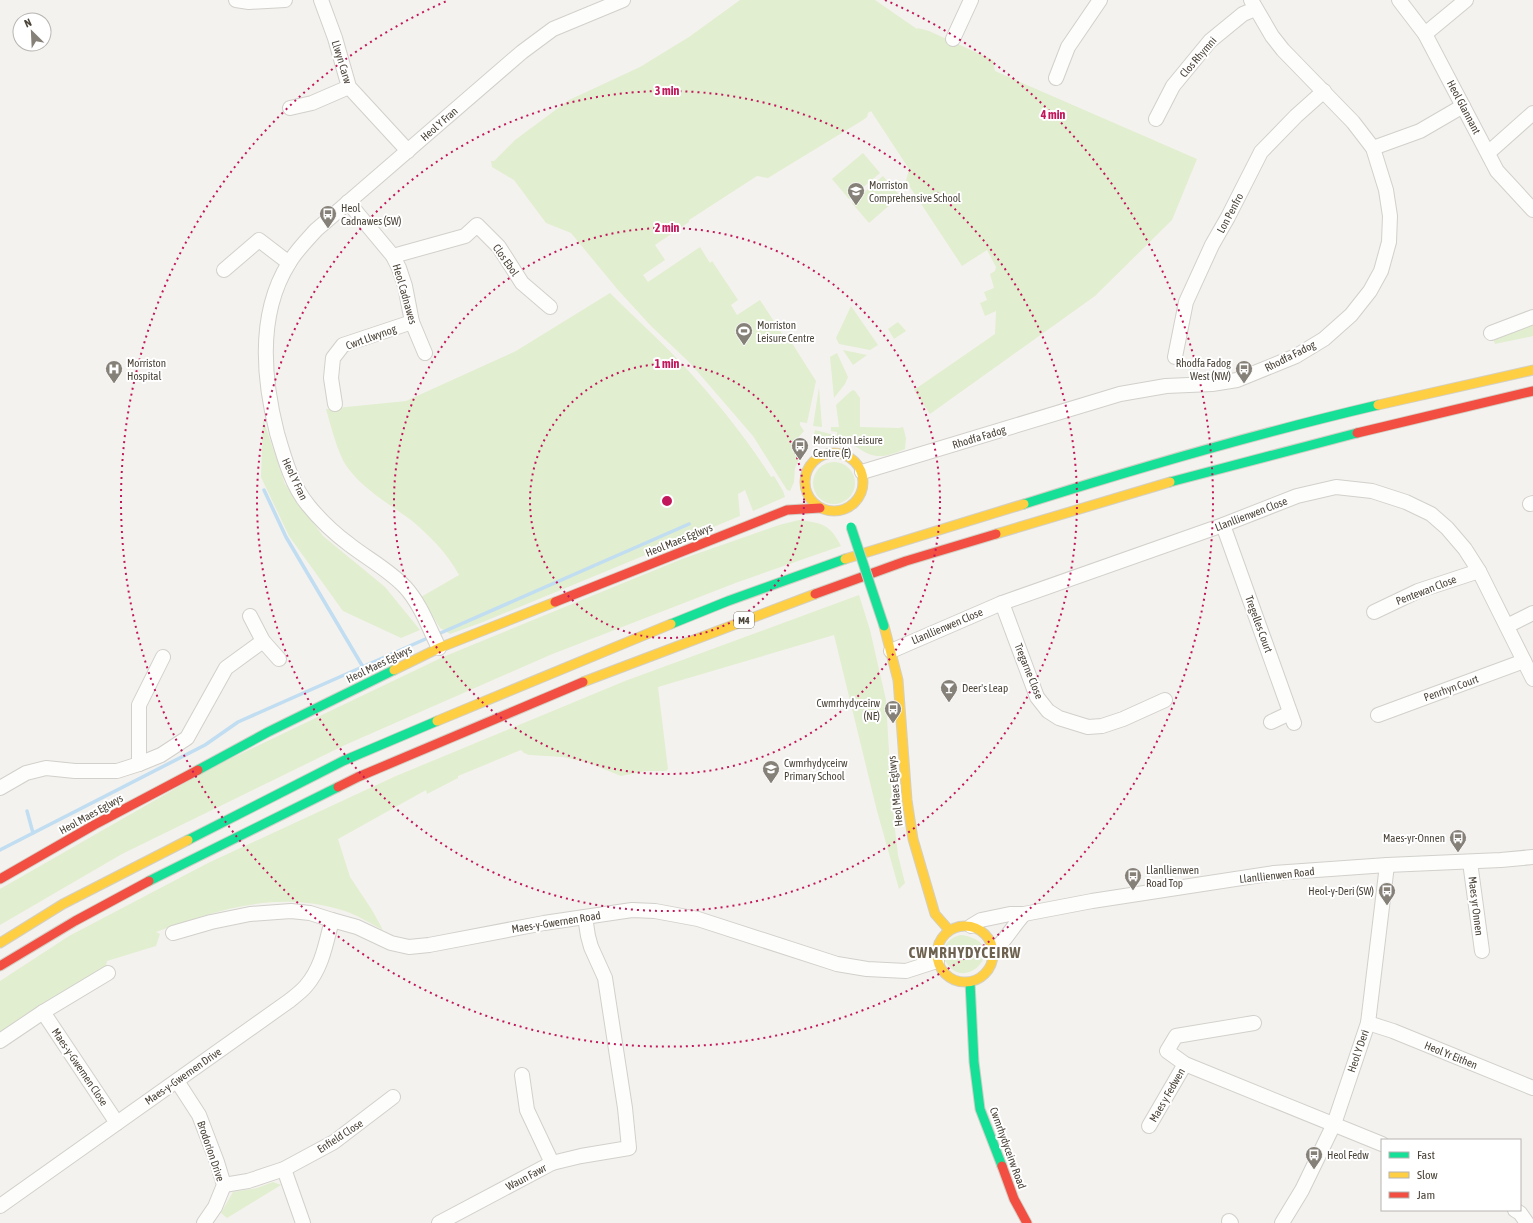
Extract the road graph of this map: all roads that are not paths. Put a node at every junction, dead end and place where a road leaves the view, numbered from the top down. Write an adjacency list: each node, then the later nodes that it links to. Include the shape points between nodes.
1 (236, 0): 2 (street)
2 (285, 0)
3 (321, 0): 14 (street, Llwyn Carw)
4 (623, 0): 9 (street, Heol Y Fran)
5 (972, 0): 12 (street)
6 (1100, 0): 13 (street, via 1068,47)
7 (1399, 0): 11 (street, Heol Glannant)
8 (1466, 0): 11 (street)
9 (603, 4): 21 (street, Heol Y Fran, via 553,29 522,52)
10 (1253, 4): 15 (street, Rhodfa Fadog, via 1283,50); 19 (street, Clos Rhymni, via 1210,41 1174,86)
11 (1425, 34): 16 (street, Heol Glannant)
12 (952, 39)
13 (1056, 78)
14 (349, 87): 17 (street, via 312,103); 21 (street, Llwyn Carw)
15 (1324, 91): 20 (street, Rhodfa Fadog); 33 (street, Lon Penfro, via 1261,152 1212,245 1186,302)
16 (1463, 106): 20 (street, via 1420,132); 22 (street, Heol Glannant)
17 (290, 108)
18 (1533, 113): 22 (street)
19 (1156, 119)
20 (1373, 148): 37 (street, Rhodfa Fadog, via 1386,190 1390,216 1389,242 1381,271 1370,291 1351,315 1324,339 1296,356 1237,380 1166,386 1120,394)
21 (408, 151): 23 (street, Heol Y Fran)
22 (1488, 153): 24 (street, Heol Glannant, via 1497,171)
23 (348, 202): 25 (street, Heol Cadnawes); 26 (street, Heol Y Fran, via 316,230)
24 (1533, 210)
25 (393, 256): 28 (street, Clos Ebol, via 465,236 477,225 499,247 522,283); 30 (street, Heol Cadnawes, via 399,268)
26 (289, 263): 27 (street, via 259,240); 51 (street, Heol Y Fran, via 278,286 266,330 266,356 271,410 281,449 293,480 307,505 327,525 406,588)
27 (224, 270)
28 (550, 308)
29 (1533, 317): 31 (street)
30 (412, 322): 32 (street, Heol Cadnawes); 36 (street, Cwrt Llwynog, via 342,345 333,358 331,378)
31 (1491, 333)
32 (426, 353)
33 (1175, 357)
34 (1533, 370): 72 (main road, M4, via 1314,420 1133,470 854,556 728,601 343,761 63,904)
35 (1533, 391): 76 (main road, M4, via 1329,440 1141,490 906,561 748,618 564,689 358,777 167,871 75,921)
36 (335, 404)
37 (862, 472): 38 (main road, via 858,464 848,456 824,454 809,467); 39 (main road, via 863,488)
38 (805, 486): 40 (main road, via 810,499); 41 (main road)
39 (857, 500): 40 (main road, Heol Maes Eglwys, via 847,509); 42 (main road)
40 (824, 509): 41 (main road, Heol Maes Eglwys); 42 (main road)
41 (787, 510): 51 (main road, Heol Maes Eglwys)
42 (848, 521): 52 (main road, Heol Maes Eglwys, bridge)
43 (1223, 525): 44 (street, Llanllienwen Close, via 1297,496 1336,487 1372,491 1406,502 1431,514 1466,549); 45 (street, Llanllienwen Close); 59 (street, Tregelles Court, via 1292,718)
44 (1479, 571): 46 (street, Pentewan Close, via 1416,588); 49 (street, Llanllienwen Close)
45 (1002, 602): 52 (street, Llanllienwen Close); 57 (street, Tregarne Close, via 1037,697 1048,711 1059,718 1088,727 1102,726)
46 (1374, 612)
47 (1533, 613): 49 (street)
48 (250, 616): 50 (street)
49 (1507, 626): 55 (street, Llanllienwen Close)
50 (263, 641): 54 (street); 60 (street, via 226,668 187,738 161,755)
51 (439, 648): 65 (main road, Heol Maes Eglwys, via 268,732 94,825)
52 (891, 651): 70 (main road, Heol Maes Eglwys, via 898,680 907,800 913,839 935,914)
53 (163, 658): 60 (street, via 139,705)
54 (279, 659)
55 (1524, 661): 56 (street, Llanllienwen Close); 58 (street, Penrhyn Court)
56 (1533, 680)
57 (1165, 699)
58 (1378, 715)
59 (1271, 722)
60 (139, 764): 61 (street, via 117,771 46,768 26,773)
61 (0, 788)
62 (1533, 857): 63 (street, Llanllienwen Road)
63 (1470, 862): 64 (street, Llanllienwen Road); 73 (street, Maes yr Onnen)
64 (1387, 865): 66 (street, Llanllienwen Road, via 1274,873); 81 (street, Heol Y Deri)
65 (0, 880)
66 (1024, 914): 69 (street, Llanllienwen Road, via 981,920); 74 (street)
67 (585, 917): 68 (street, Maes-y-Gwernen Road, via 409,947 391,943 357,927); 75 (street, Maes-y-Gwernen Road, via 632,910 655,911 698,919 837,964 867,969 906,971); 92 (street, via 590,941 605,978 629,1148)
68 (332, 920): 71 (street, Maes-y-Gwernen Road, via 310,913 268,912 211,922); 85 (street, Maes-y-Gwernen Drive, via 321,960 306,987)
69 (971, 926): 70 (main road); 74 (main road, via 981,931 989,940)
70 (949, 930): 75 (main road, via 938,944)
71 (173, 933)
72 (0, 943)
73 (1482, 951)
74 (993, 952): 78 (main road, via 991,965 982,976)
75 (937, 961): 78 (main road, via 950,978 959,982)
76 (0, 966)
77 (108, 973): 79 (street)
78 (970, 982): 100 (main road, Cwmrhydyceirw Road, via 974,1062 980,1109 1014,1199)
79 (43, 1012): 82 (street); 88 (street, Maes-y-Gwernen Close)
80 (1254, 1023): 83 (street, via 1176,1036 1167,1051)
81 (1368, 1023): 86 (street, Heol Yr Eithen); 89 (street, Heol Y Deri)
82 (0, 1041)
83 (1185, 1064): 89 (street); 90 (street, Maes y Fedwen)
84 (522, 1075): 92 (street, Waun Fawr, via 527,1110)
85 (177, 1080): 88 (street, Maes-y-Gwernen Drive); 94 (street, Brodorion Drive, via 198,1115)
86 (1533, 1088)
87 (393, 1097): 93 (street, Enfield Close, via 334,1142)
88 (117, 1123): 95 (street, Maes-y-Gwernen Drive)
89 (1334, 1124): 91 (street); 101 (street, Heol Y Deri, via 1302,1190)
90 (1149, 1126)
91 (1381, 1144)
92 (552, 1163): 99 (street, Waun Fawr)
93 (284, 1169): 94 (street, Enfield Close, via 248,1181); 98 (street)
94 (224, 1185): 97 (street, Brodorion Drive, via 215,1207)
95 (0, 1206)
96 (1517, 1211): 102 (street)
97 (204, 1223)
98 (303, 1223)
99 (439, 1223)
100 (1027, 1223)
101 (1282, 1223)
102 (1527, 1223)

